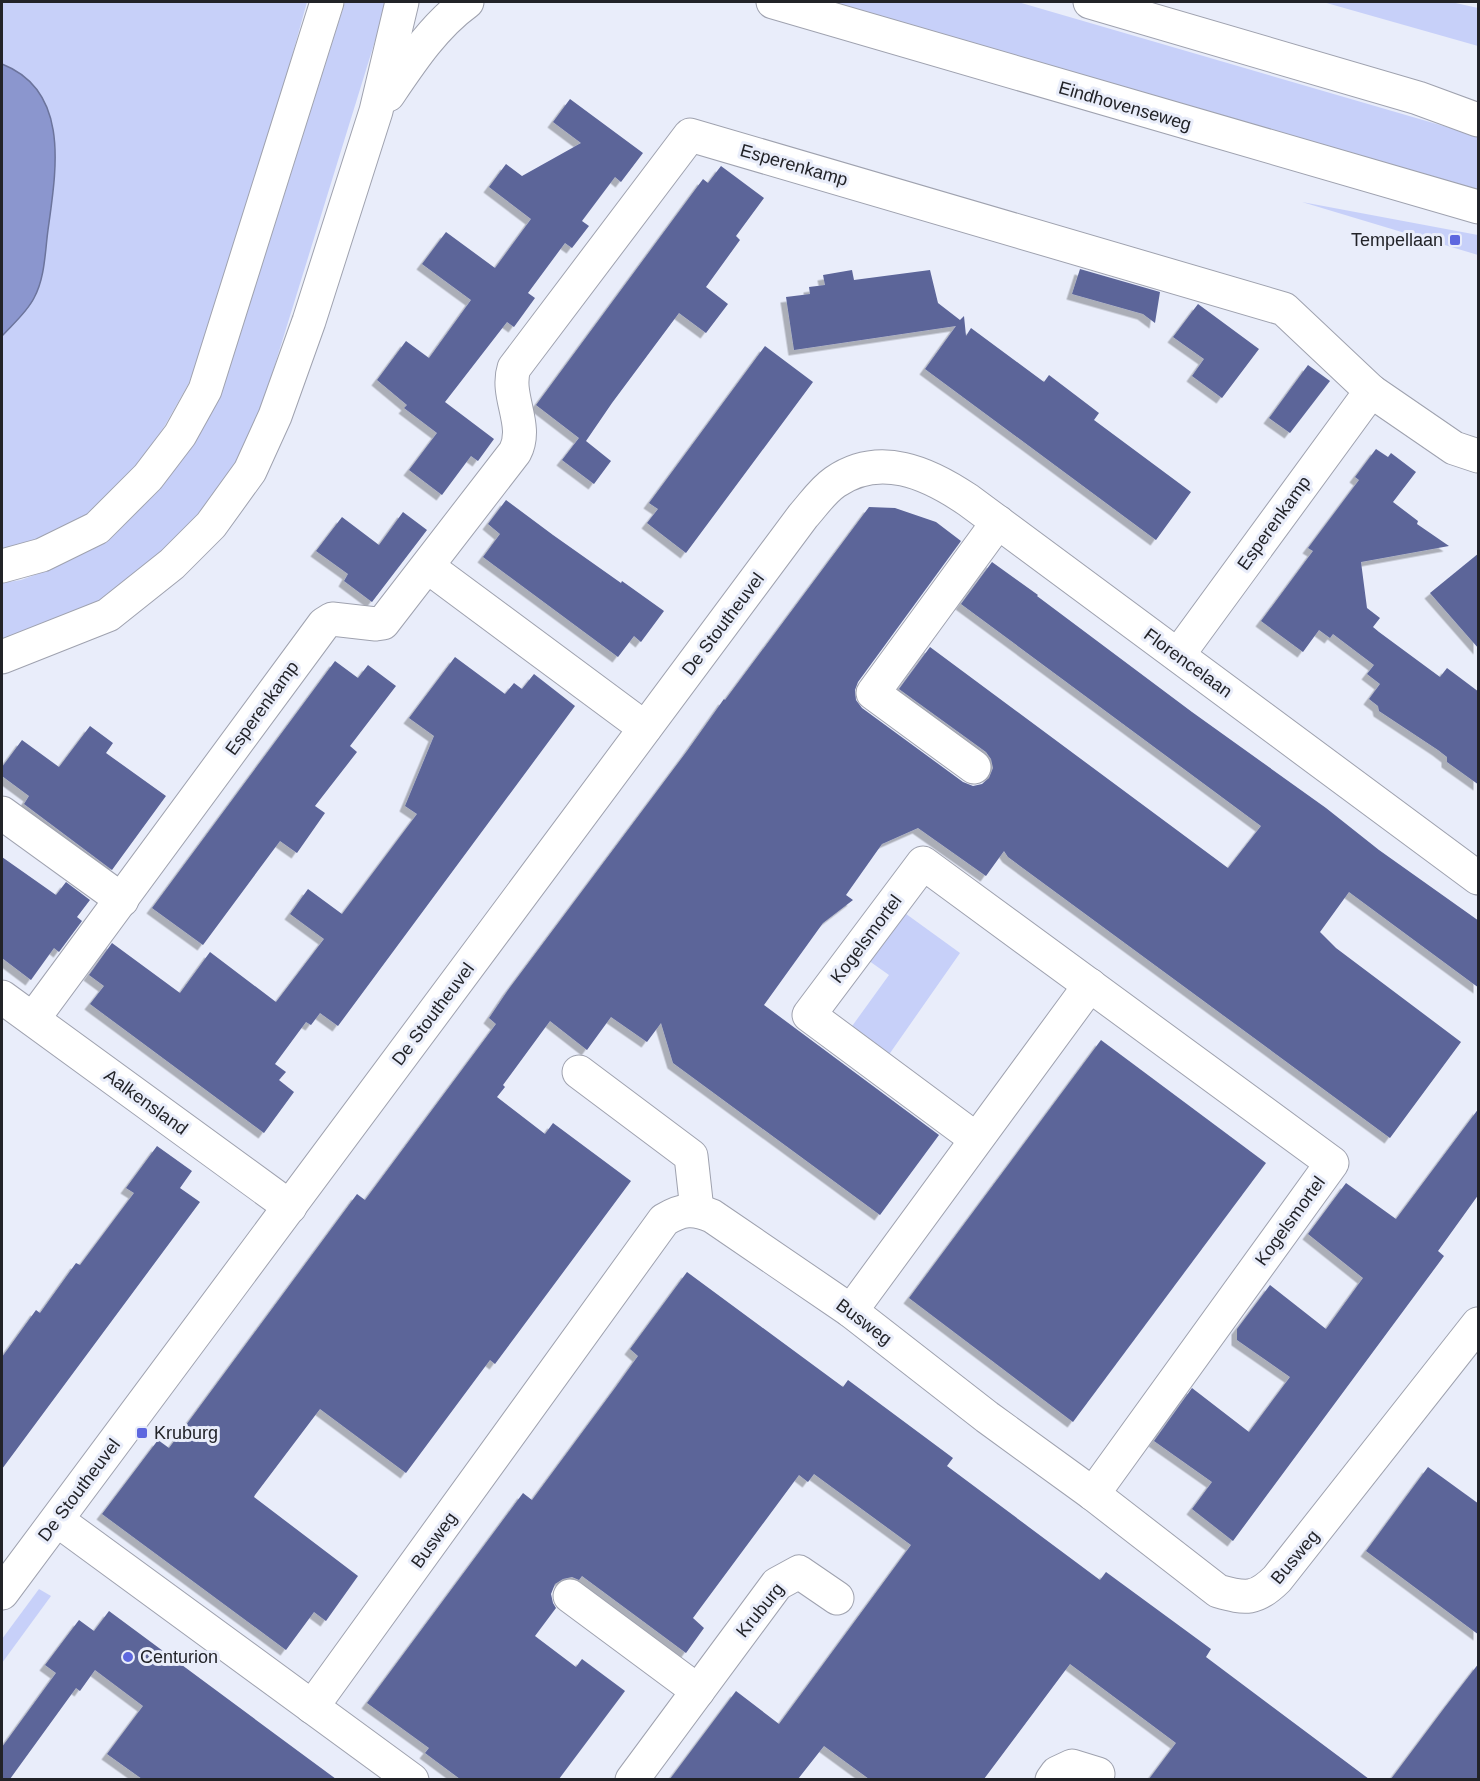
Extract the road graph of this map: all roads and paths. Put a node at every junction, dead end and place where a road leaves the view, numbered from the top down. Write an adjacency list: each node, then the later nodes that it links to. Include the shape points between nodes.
1 (327, 2): 13 (main road, via 205,390 180,435 148,477 97,528 42,555)
2 (402, 2): 6 (main road)
3 (467, 2): 6 (main road, via 427,41)
4 (773, 2): 8 (main road, Eindhovenseweg)
5 (1090, 2): 7 (main road, via 1418,98)
6 (376, 111): 16 (main road, via 309,321 279,406 249,471 211,525 172,564 108,615)
7 (1479, 120)
8 (1479, 207)
9 (1371, 391): 10 (main road, Esperenkamp, via 1454,448); 14 (main road, Esperenkamp, via 1284,309 690,135 514,368 511,378 519,444); 15 (main road, Esperenkamp)
10 (1479, 456)
11 (888, 467): 12 (main road, Florencelaan, via 922,473); 17 (main road, De Stoutheuvel, via 850,474 823,493)
12 (998, 522): 15 (main road, Florencelaan); 18 (main road, via 873,693)
13 (2, 566)
14 (428, 567): 17 (main road); 21 (main road, Esperenkamp, via 383,623 332,620 324,624)
15 (1178, 655): 20 (main road, Florencelaan)
16 (2, 657)
17 (645, 728): 27 (main road, De Stoutheuvel)
18 (974, 766)
19 (2, 813): 21 (main road)
20 (1479, 878)
21 (122, 900): 24 (main road, Esperenkamp)
22 (1090, 985): 26 (main road); 26 (main road, Kogelsmortel, via 923,863 809,1015); 31 (main road, Kogelsmortel, via 1332,1162)
23 (2, 997): 24 (main road, Aalkensland)
24 (33, 1019): 27 (main road, Aalkensland)
25 (579, 1072): 28 (main road, via 691,1156)
26 (976, 1139): 29 (main road)
27 (290, 1207): 32 (main road, De Stoutheuvel)
28 (697, 1210): 29 (main road, Busweg, via 712,1216); 37 (main road, Busweg, via 664,1220)
29 (851, 1311): 31 (main road, Busweg)
30 (1479, 1324): 31 (main road, Busweg, via 1265,1592 1250,1598 1218,1591)
31 (1093, 1494)
32 (57, 1520): 33 (main road, De Stoutheuvel); 37 (main road)
33 (2, 1593)
34 (570, 1596): 36 (main road)
35 (837, 1598): 36 (main road, Kruburg, via 799,1572 777,1584)
36 (698, 1691): 40 (main road, Kruburg)
37 (312, 1707): 39 (main road)
38 (1098, 1774): 41 (main road, via 1072,1766)
39 (412, 1779)
40 (632, 1779)
41 (1052, 1779)

